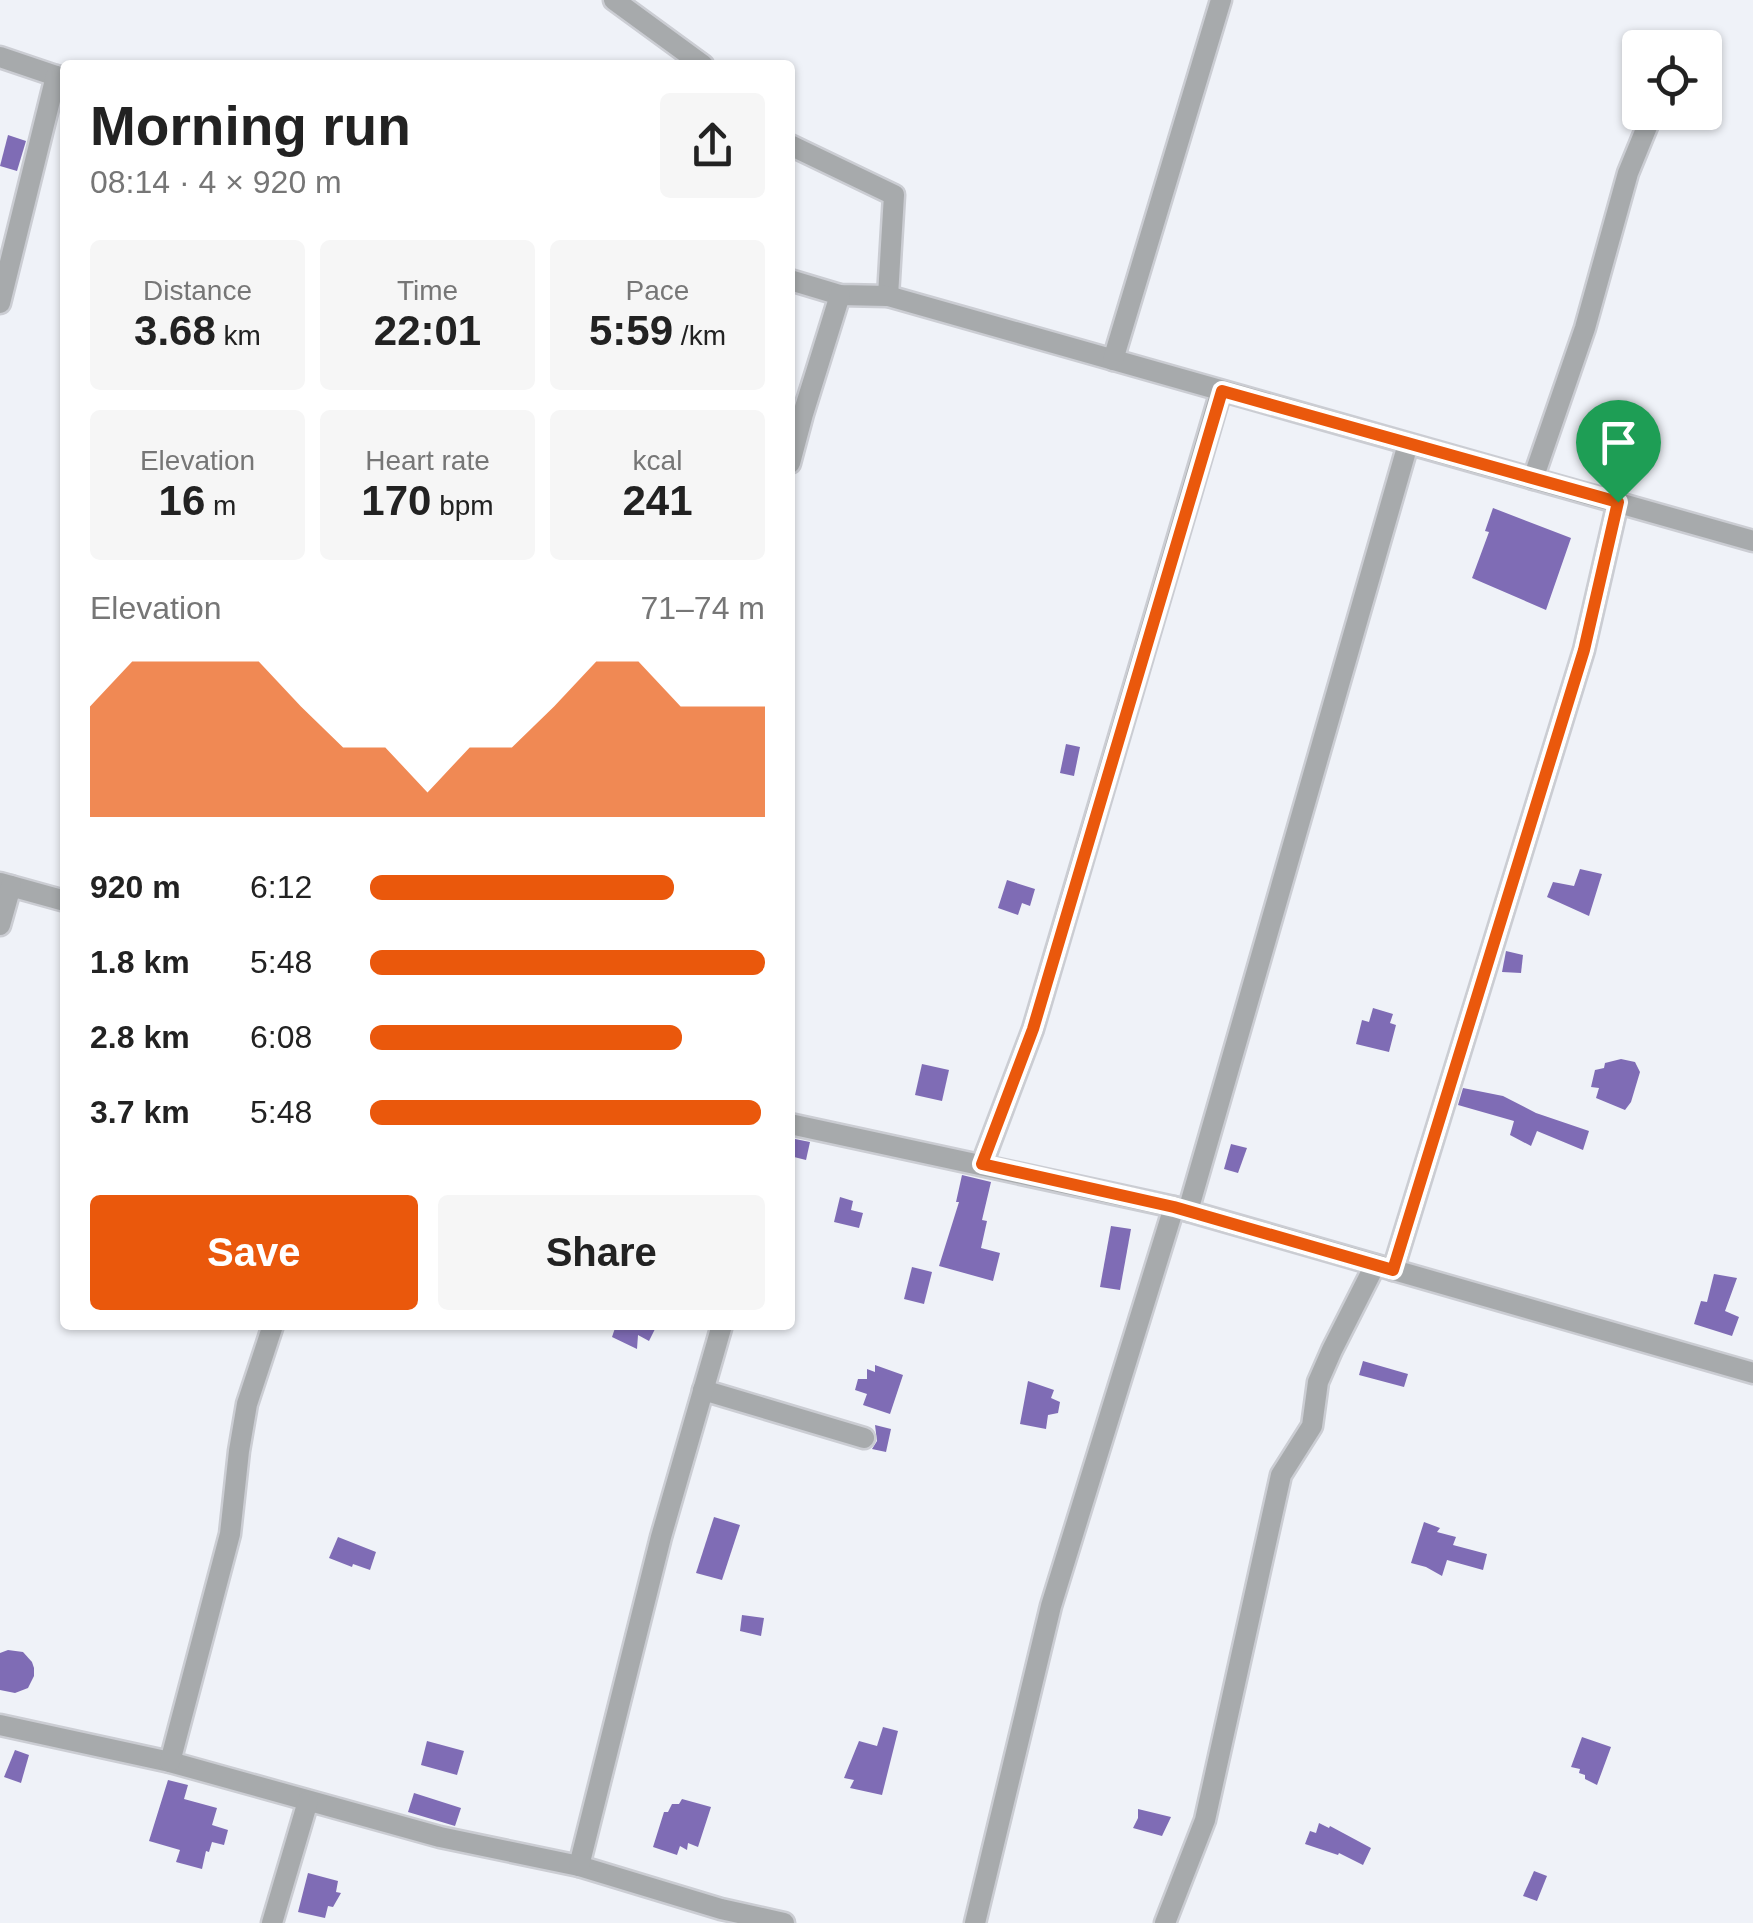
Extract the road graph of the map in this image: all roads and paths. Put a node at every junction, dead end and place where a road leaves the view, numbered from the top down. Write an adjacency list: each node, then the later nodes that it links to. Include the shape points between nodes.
1 (614, 0): 4 (street)
2 (1222, 0): 12 (street)
3 (0, 56): 5 (street)
4 (696, 60)
5 (60, 77): 11 (street)
6 (1646, 130): 16 (street)
7 (795, 147): 10 (street, via 894,195)
8 (795, 282): 9 (street)
9 (840, 295): 10 (street); 15 (street)
10 (888, 296): 12 (street)
11 (0, 302)
12 (1113, 360): 13 (street)
13 (1222, 391): 14 (street); 23 (street, via 1033,1029)
14 (1408, 444): 16 (street); 24 (street)
15 (795, 445)
16 (1533, 479): 17 (street)
17 (1618, 502): 18 (street); 25 (street, via 1584,650)
18 (1753, 541)
19 (6, 885): 20 (street); 21 (street)
20 (60, 900)
21 (0, 925)
22 (795, 1125): 23 (street)
23 (982, 1164): 24 (street)
24 (1181, 1209): 25 (street); 38 (street, via 1050,1606)
25 (1384, 1268): 28 (street); 39 (street, via 1332,1350 1318,1382 1312,1426 1281,1475 1205,1820)
26 (271, 1330): 32 (street, via 247,1404 230,1534)
27 (721, 1330): 29 (street)
28 (1753, 1373)
29 (703, 1390): 30 (street); 34 (street)
30 (864, 1438)
31 (0, 1725): 32 (street)
32 (170, 1762): 33 (street)
33 (308, 1800): 34 (street); 36 (street)
34 (578, 1866): 35 (street)
35 (720, 1916): 37 (street)
36 (272, 1923)
37 (784, 1923)
38 (975, 1923)
39 (1165, 1923)

